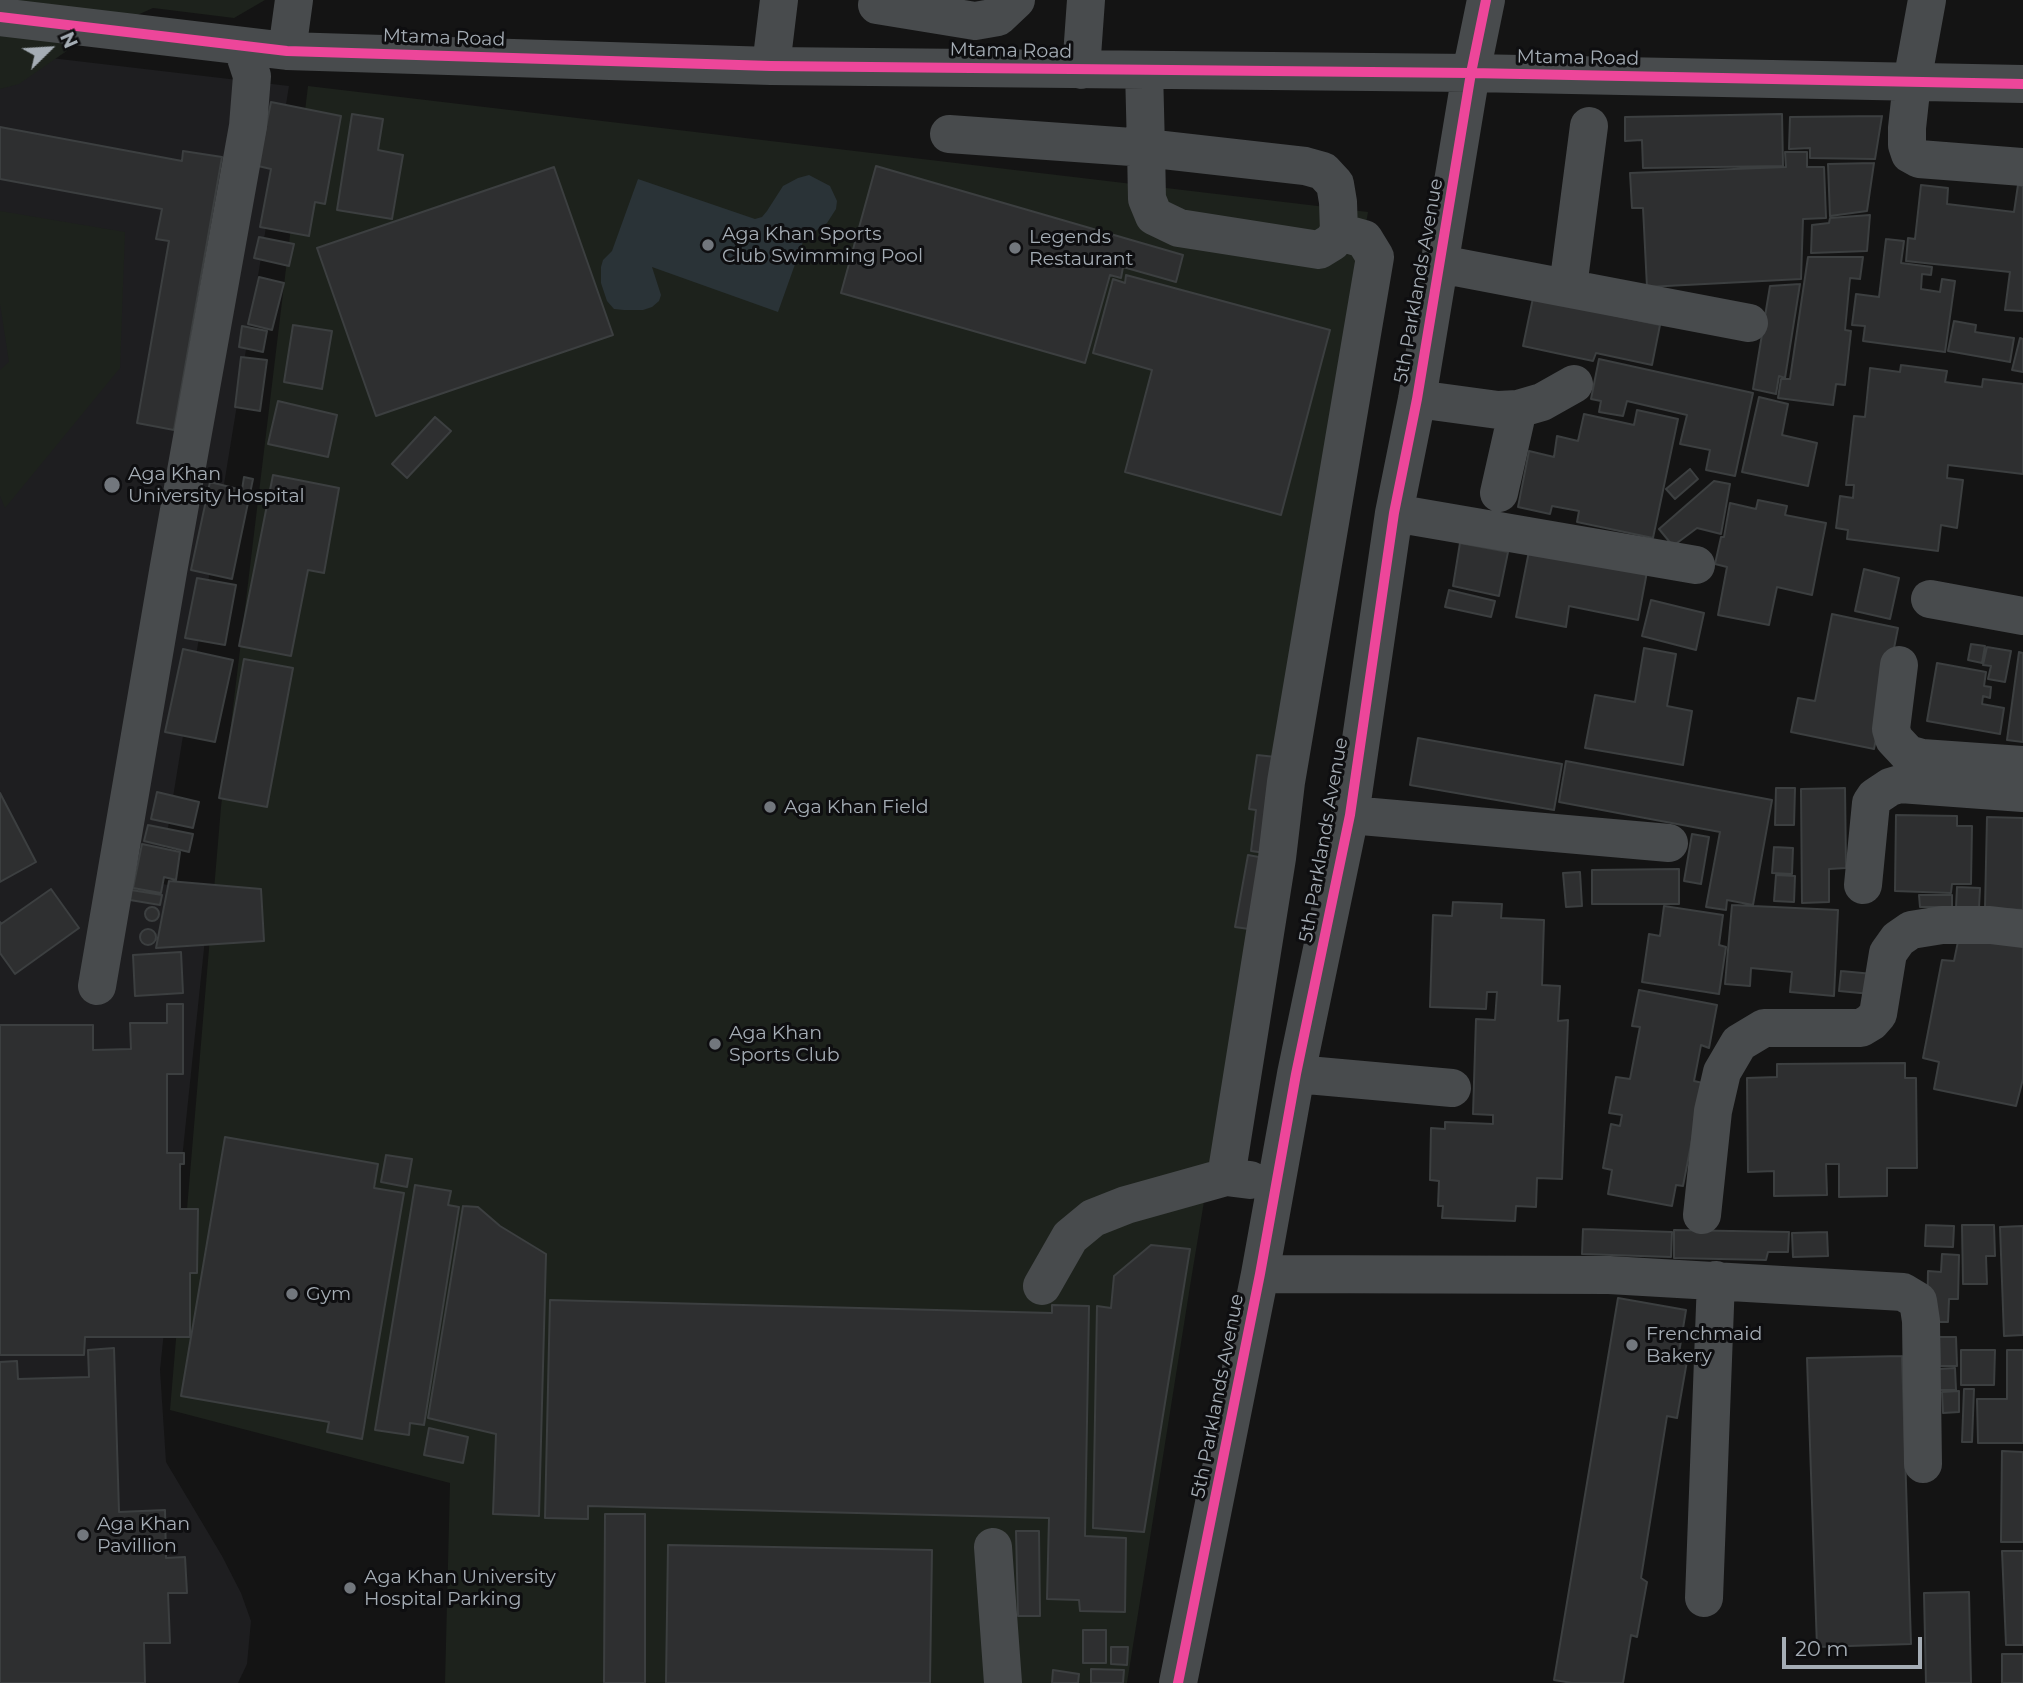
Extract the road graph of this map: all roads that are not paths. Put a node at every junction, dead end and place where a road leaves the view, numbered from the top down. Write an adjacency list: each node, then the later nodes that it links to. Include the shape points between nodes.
1 (294, 0): 11 (street)
2 (779, 0): 12 (street)
3 (1016, 0): 7 (street, via 998,17 975,21)
4 (1086, 0): 13 (street)
5 (1486, 0): 15 (street, 5th Parklands Avenue)
6 (1927, 0): 16 (street)
7 (877, 5)
8 (56, 12): 9 (street, Mtama Road); 10 (street, Mtama Road)
9 (0, 17)
10 (242, 46): 11 (street, Mtama Road); 41 (street, via 252,76 248,126)
11 (287, 51): 12 (street, Mtama Road)
12 (771, 66): 13 (street, Mtama Road)
13 (1081, 69): 14 (street, Mtama Road)
14 (1144, 70): 15 (street, Mtama Road); 20 (street)
15 (1471, 73): 16 (street, Mtama Road); 23 (street, 5th Parklands Avenue)
16 (1912, 82): 17 (street, Mtama Road); 21 (street, via 1907,128 1910,153 1919,159)
17 (2023, 84)
18 (1589, 126): 24 (street)
19 (949, 135): 20 (street)
20 (1146, 148): 22 (street, via 1306,166 1323,172 1335,184); 22 (street, via 1147,199 1161,221 1179,228 1319,250)
21 (2023, 167)
22 (1339, 232): 44 (street, via 1364,239 1375,257 1286,782)
23 (1440, 264): 24 (street); 27 (street, 5th Parklands Avenue)
24 (1568, 287): 25 (street)
25 (1749, 323)
26 (1574, 384): 28 (street)
27 (1417, 399): 28 (street); 30 (street, 5th Parklands Avenue)
28 (1518, 409): 29 (street)
29 (1499, 493)
30 (1394, 513): 31 (street); 37 (street, 5th Parklands Avenue)
31 (1696, 565)
32 (1930, 598): 33 (street)
33 (2023, 616)
34 (1899, 664): 35 (street, via 1891,729 1908,754)
35 (2023, 765)
36 (2023, 793): 39 (street, via 1890,787 1871,803)
37 (1350, 815): 38 (street); 42 (street, 5th Parklands Avenue)
38 (1669, 843)
39 (1863, 885)
40 (2023, 929): 46 (street, via 1942,925 1910,930 1888,953 1878,1014 1871,1022 1861,1028 1764,1028 1739,1043 1722,1072 1713,1111)
41 (97, 985)
42 (1296, 1074): 43 (street); 45 (street, 5th Parklands Avenue)
43 (1451, 1088)
44 (1226, 1177): 45 (street); 49 (street, via 1093,1219 1070,1237)
45 (1276, 1184): 47 (street, 5th Parklands Avenue)
46 (1702, 1214)
47 (1260, 1274): 48 (street, via 1609,1275); 54 (street, 5th Parklands Avenue)
48 (1716, 1280): 50 (street, via 1903,1292 1918,1300); 52 (street)
49 (1042, 1286)
50 (1923, 1464)
51 (993, 1547): 53 (street)
52 (1704, 1598)
53 (1003, 1683)
54 (1178, 1683)

